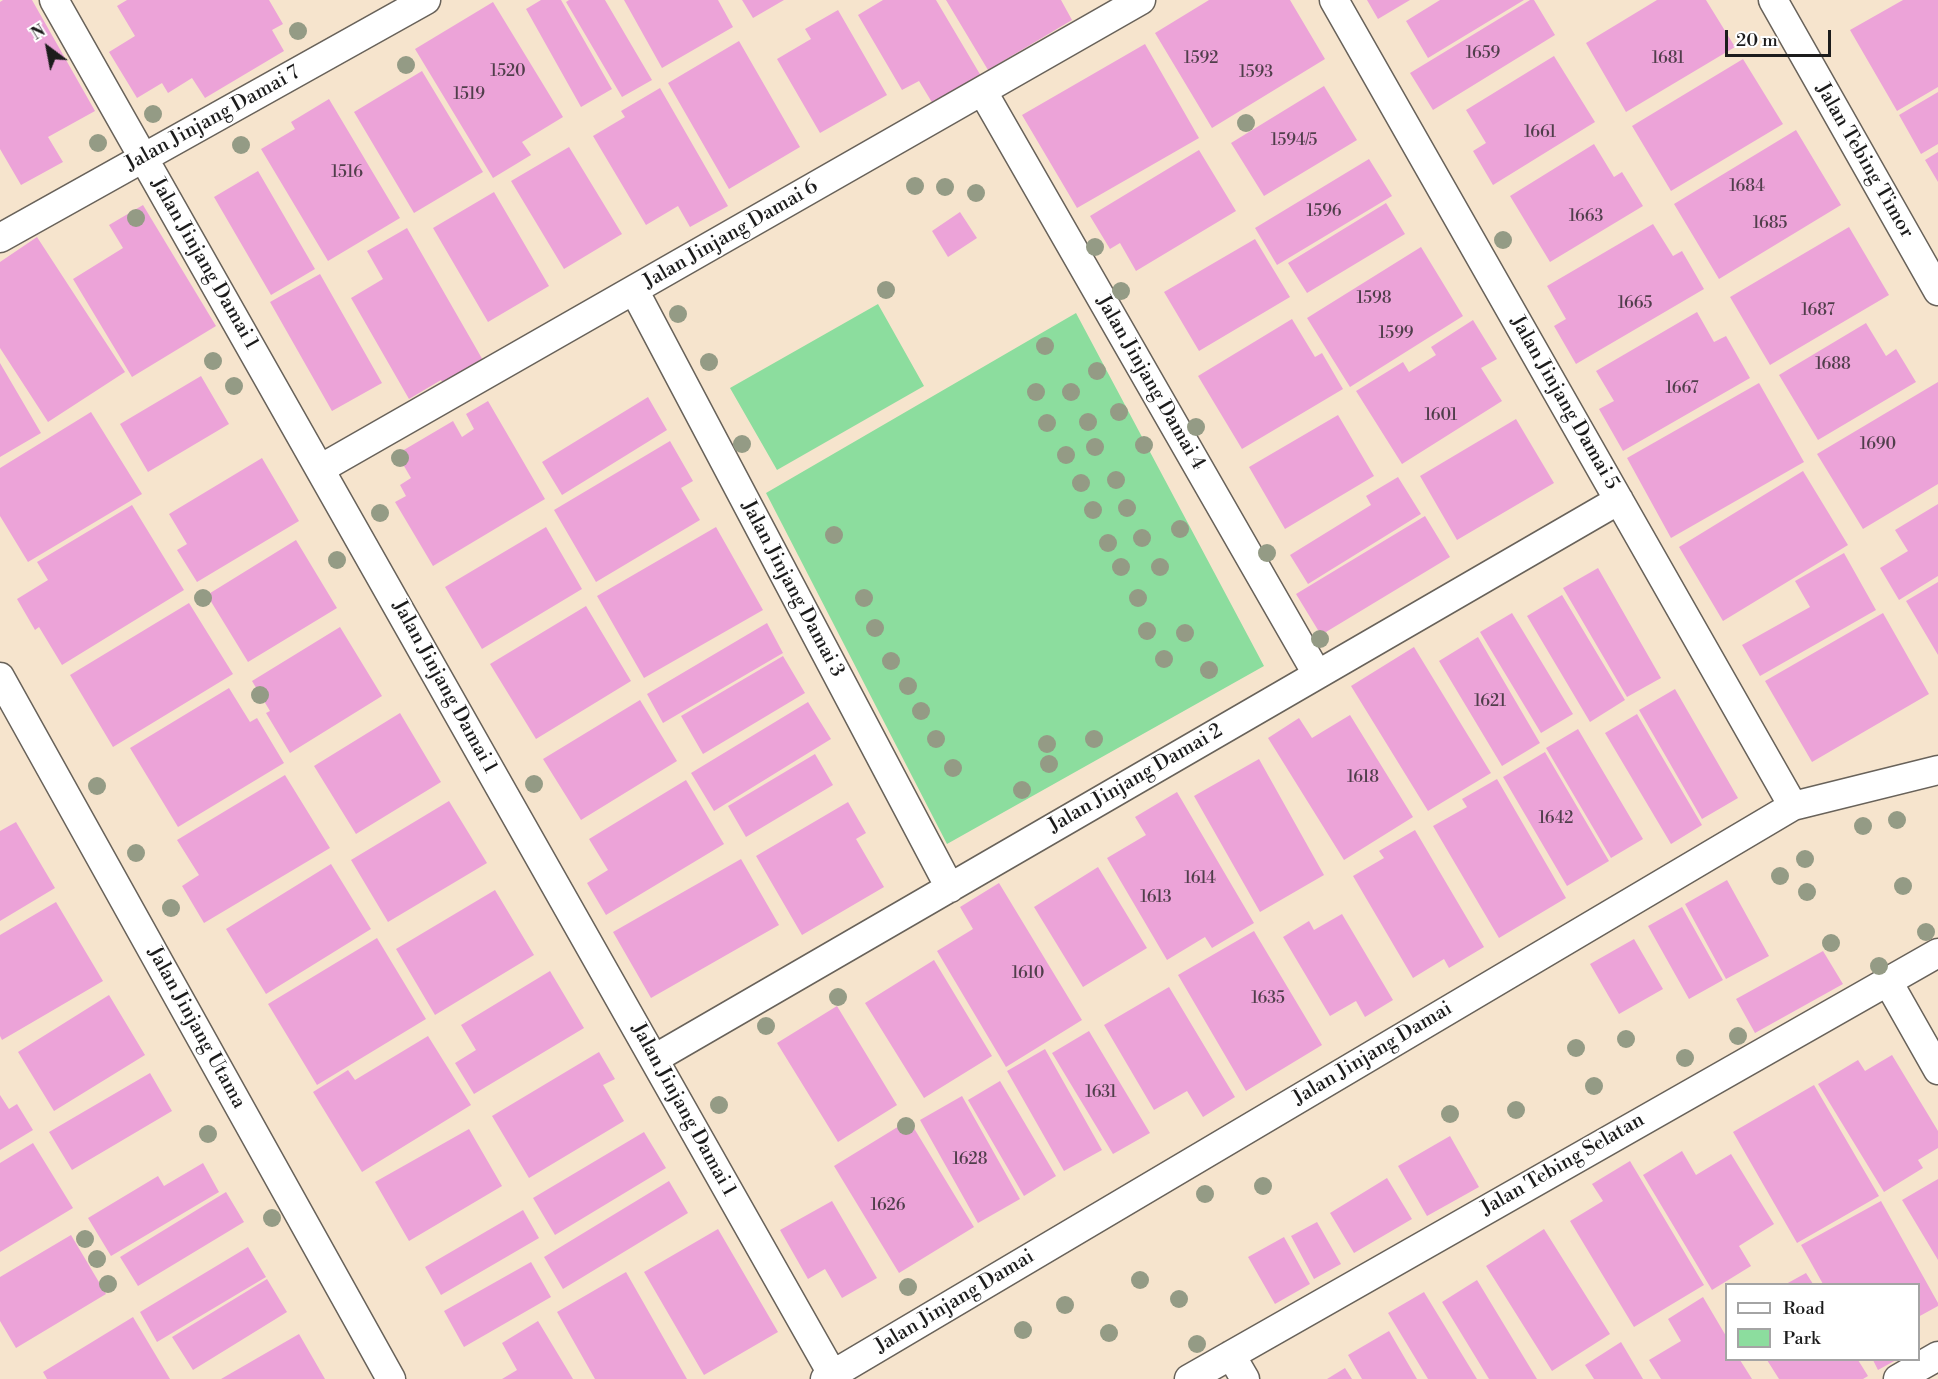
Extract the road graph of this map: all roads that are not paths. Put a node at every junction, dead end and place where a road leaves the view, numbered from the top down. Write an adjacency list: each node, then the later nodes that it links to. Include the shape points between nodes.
1 (54, 0): 7 (street, Jalan Jinjang Damai 1)
2 (426, 0): 7 (street, Jalan Jinjang Damai 7)
3 (1141, 0): 6 (street, Jalan Jinjang Damai 6)
4 (1334, 0): 12 (street, Jalan Jinjang Damai 5)
5 (1773, 0): 10 (street, Jalan Tebing Timor)
6 (983, 92): 9 (street, Jalan Jinjang Damai 6); 13 (street, Jalan Jinjang Damai 4)
7 (144, 158): 8 (street, Jalan Jinjang Damai 7); 11 (street, Jalan Jinjang Damai 1)
8 (0, 238)
9 (634, 290): 11 (street, Jalan Jinjang Damai 6); 17 (street, Jalan Jinjang Damai 3)
10 (1938, 291)
11 (320, 469): 20 (street, Jalan Jinjang Damai 1)
12 (1619, 500): 13 (street, Jalan Jinjang Damai 2); 16 (street, Jalan Jinjang Damai 5)
13 (1317, 674): 17 (street, Jalan Jinjang Damai 2)
14 (0, 677): 25 (street, Jalan Jinjang Utama)
15 (1938, 770): 16 (street, Jalan Jinjang Damai)
16 (1794, 806): 24 (street, Jalan Jinjang Damai)
17 (950, 888): 20 (street, Jalan Jinjang Damai 2)
18 (1938, 952): 19 (street, Jalan Tebing Selatan)
19 (1887, 980): 21 (street); 22 (street, Jalan Tebing Selatan)
20 (654, 1059): 24 (street, Jalan Jinjang Damai 1)
21 (1938, 1070)
22 (1231, 1355): 26 (street, Jalan Tebing Selatan); 27 (street)
23 (1938, 1356): 28 (street)
24 (831, 1378)
25 (391, 1379)
26 (1189, 1379)
27 (1245, 1379)
28 (1898, 1379)

